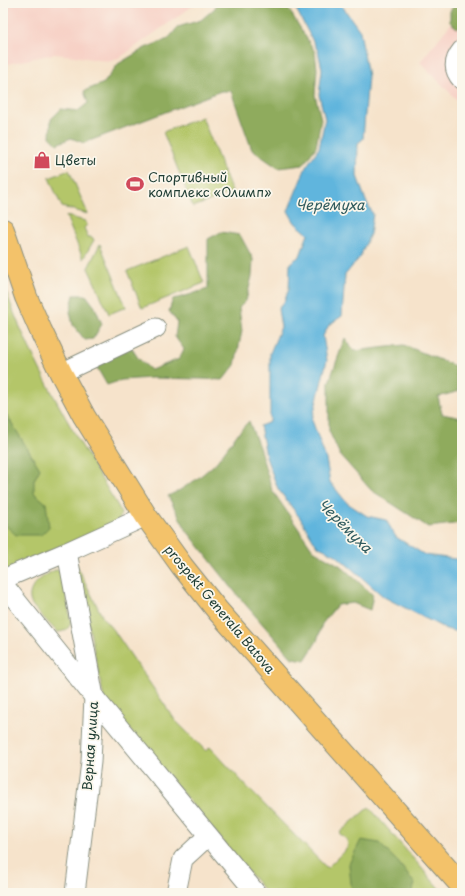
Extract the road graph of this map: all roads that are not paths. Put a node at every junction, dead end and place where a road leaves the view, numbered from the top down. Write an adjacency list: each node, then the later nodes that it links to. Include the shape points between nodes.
1 (462, 50): 2 (street, via 455,68)
2 (462, 80)
3 (3, 230): 5 (main road, prospekt Generala Batova, via 26,297)
4 (156, 328): 5 (street)
5 (61, 373): 6 (main road, prospekt Generala Batova, via 84,416)
6 (146, 516): 7 (street); 12 (main road, prospekt Generala Batova, via 218,611)
7 (67, 552): 8 (street); 10 (street, Верная улица)
8 (3, 579)
9 (3, 584): 10 (street)
10 (94, 697): 11 (street); 13 (street, Верная улица, via 91,762)
11 (208, 836): 14 (street, via 183,859); 15 (street)
12 (462, 886)
13 (75, 893)
14 (176, 893)
15 (256, 893)

